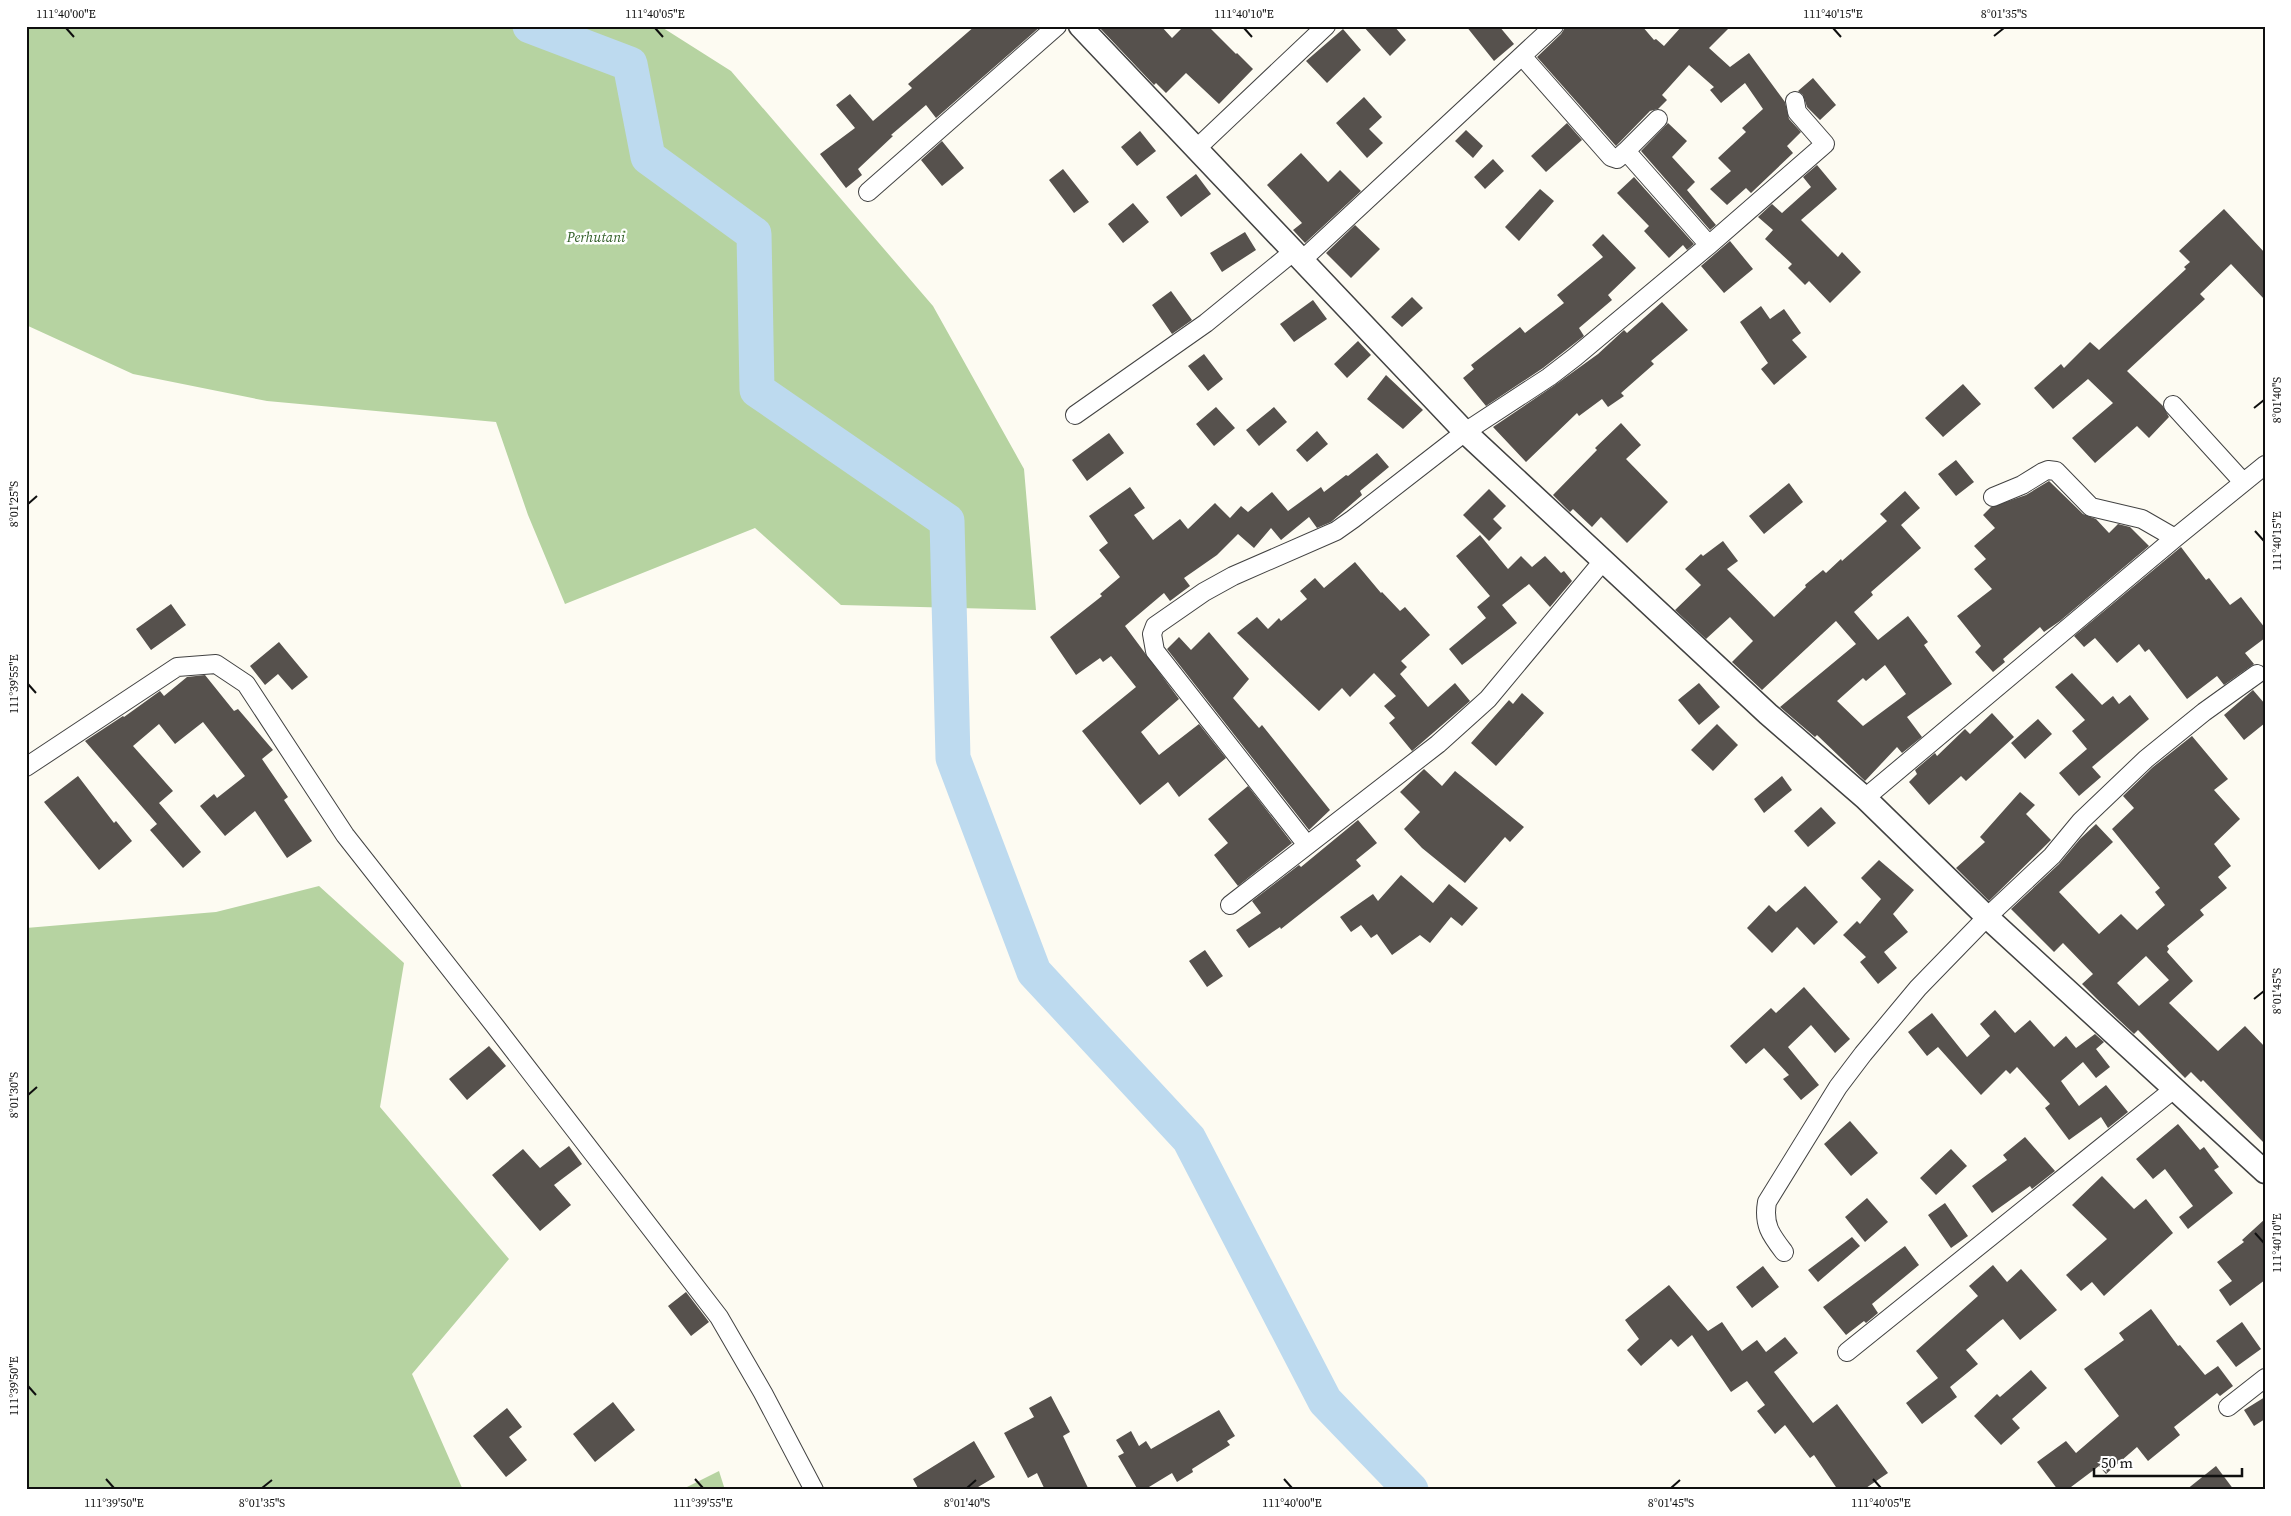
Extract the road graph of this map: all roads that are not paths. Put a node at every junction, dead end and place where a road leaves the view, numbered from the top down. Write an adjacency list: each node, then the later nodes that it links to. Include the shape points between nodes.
1 (1058, 26): 10 (street)
2 (1080, 26): 8 (street)
3 (1326, 26): 8 (street)
4 (1554, 26): 5 (street)
5 (1522, 56): 9 (street, via 1610,156 1617,159); 12 (street)
6 (1795, 101): 11 (street, via 1797,112 1825,144)
7 (1658, 119): 9 (street)
8 (1196, 149): 12 (street)
9 (1626, 151): 11 (street)
10 (868, 192)
11 (1709, 245): 15 (street, via 1549,376)
12 (1297, 257): 14 (street); 15 (street)
13 (2173, 405): 17 (street)
14 (1075, 415)
15 (1465, 432): 20 (street); 24 (street, via 1336,531 1232,576 1156,626 1152,634 1155,651)
16 (2265, 465): 17 (street)
17 (2243, 482): 19 (street)
18 (1993, 497): 19 (street, via 2043,472 2056,471 2091,507 2142,519)
19 (2175, 538): 23 (street)
20 (1603, 561): 23 (street, via 1768,714); 24 (street, via 1488,699 1438,744)
21 (2257, 674): 26 (street, via 2146,759 2081,820 2052,856)
22 (26, 767): 33 (street, via 177,667 216,664 246,684 344,835 490,1018 719,1317)
23 (1865, 798): 26 (street)
24 (1307, 845): 25 (street)
25 (1230, 905)
26 (1987, 917): 27 (street); 29 (street, via 1918,988 1863,1054 1838,1087 1782,1176 1767,1202 1765,1215 1772,1236)
27 (2174, 1089): 28 (street); 30 (street)
28 (2265, 1172)
29 (1784, 1252)
30 (1847, 1352)
31 (2265, 1378): 32 (street)
32 (2228, 1407)
33 (814, 1490)

